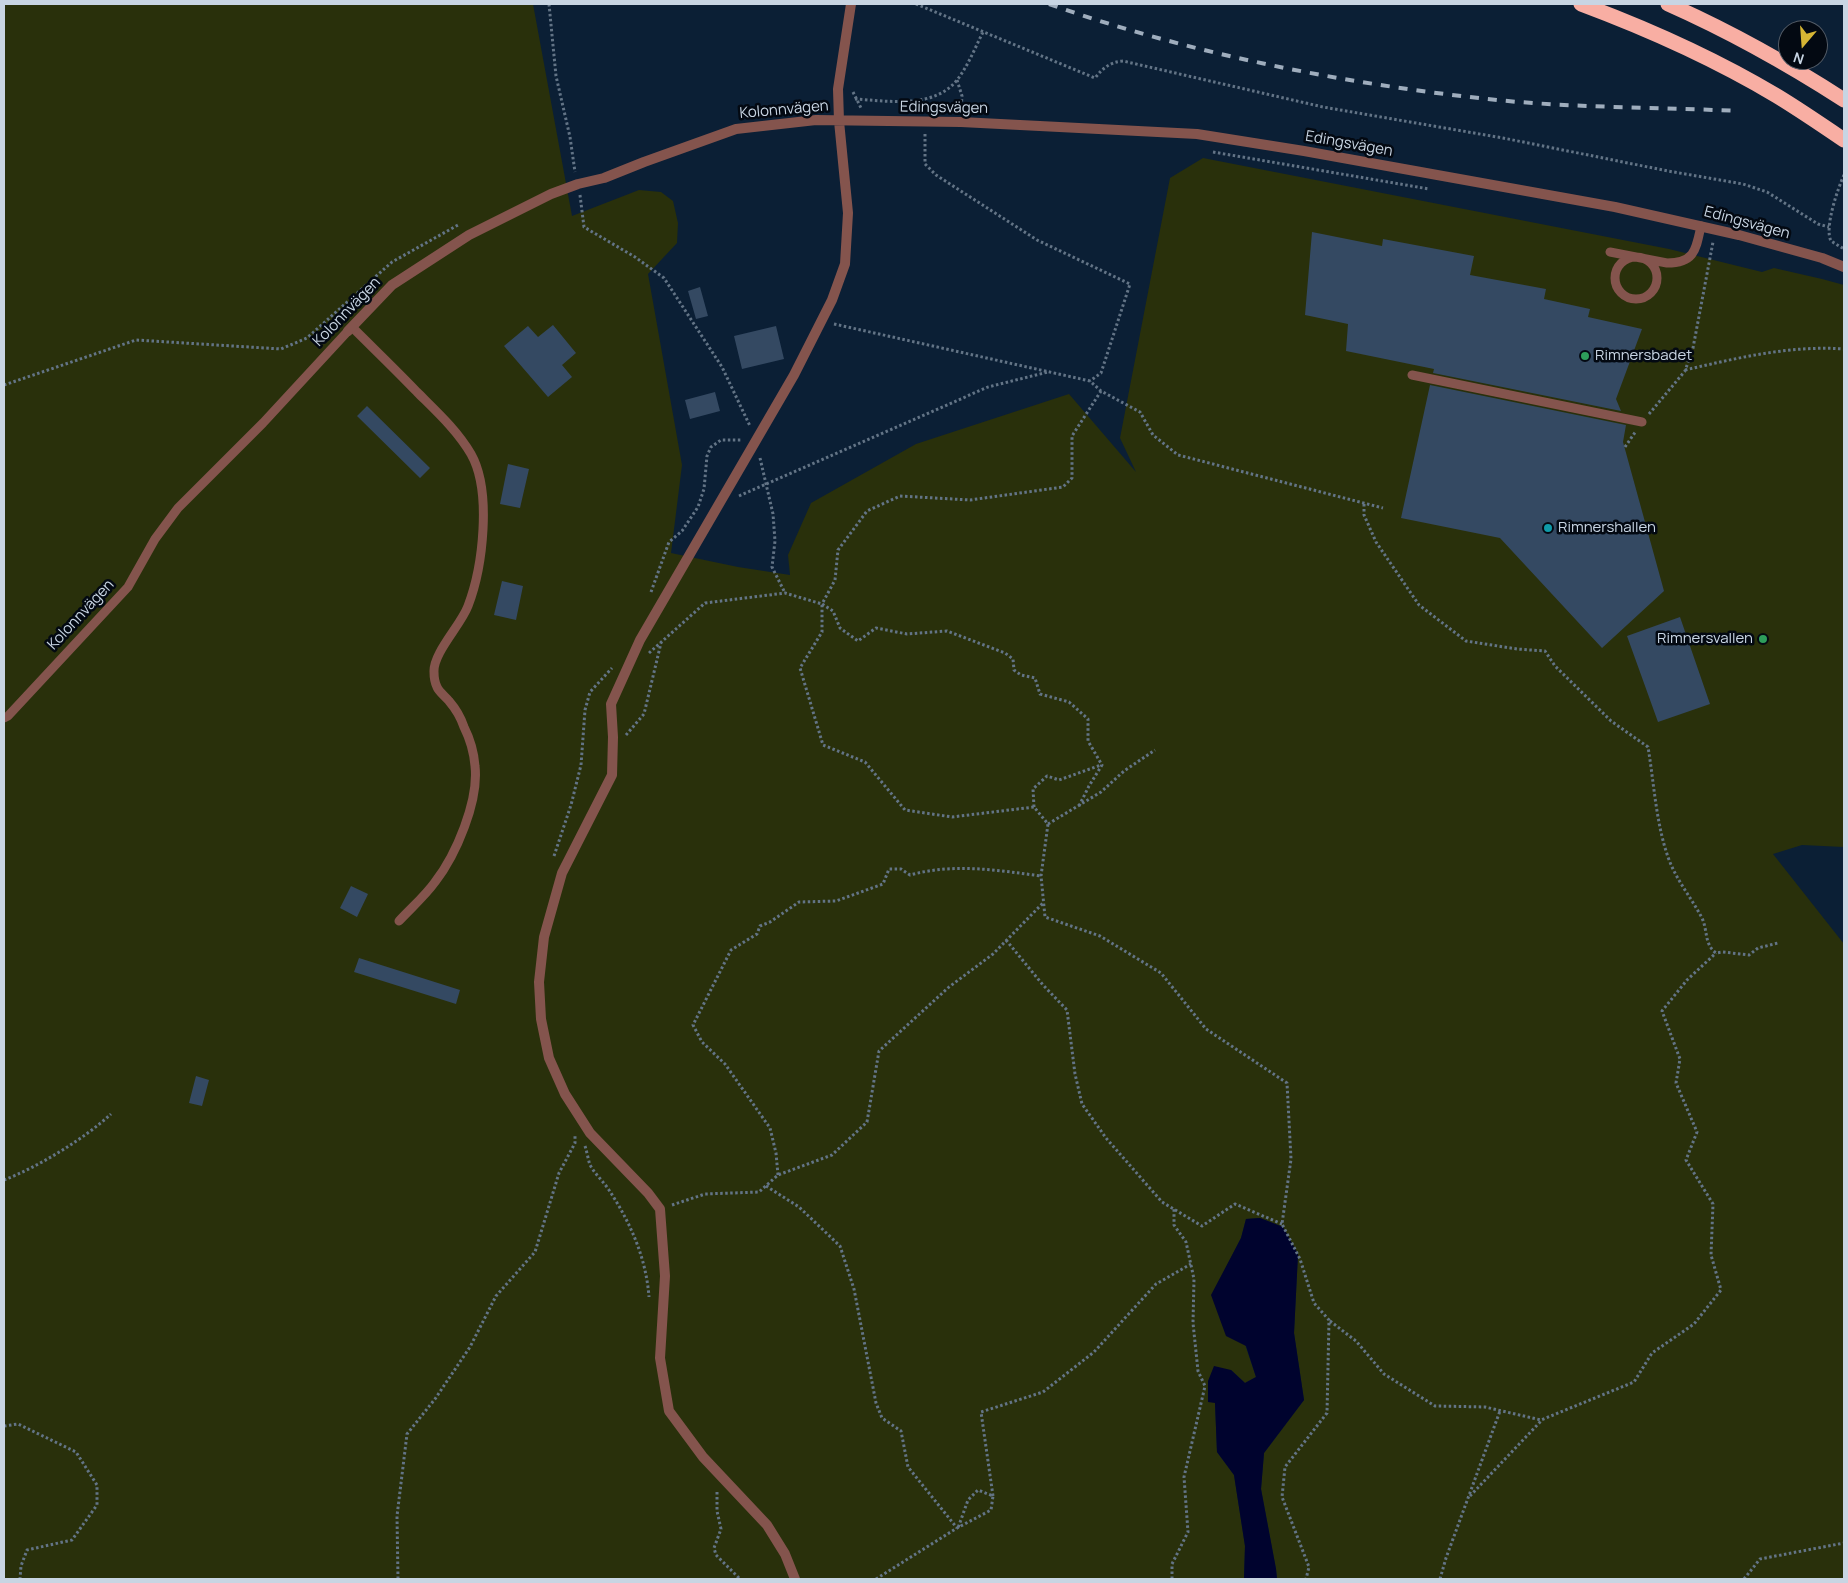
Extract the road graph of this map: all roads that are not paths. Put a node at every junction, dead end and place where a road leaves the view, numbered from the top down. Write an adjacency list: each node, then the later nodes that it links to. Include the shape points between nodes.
1 (851, 4): 5 (street, via 838,89)
2 (1581, 4): 6 (highway, via 1670,40 1776,96)
3 (1668, 4): 4 (highway, via 1791,66)
4 (1844, 100)
5 (839, 121): 7 (street, Edingsvägen, via 961,122 1197,134 1615,206); 11 (street, Kolonnvägen, via 801,121 736,129 551,194 469,235 392,286); 16 (street, via 848,212 844,264 832,300 794,375 640,640 611,704 612,775 562,873 544,937 539,982 541,1019 549,1058 565,1094 590,1133 660,1209 665,1276 660,1358 669,1411 703,1457 768,1525)
6 (1844, 140)
7 (1701, 226): 9 (lane, via 1692,255 1686,260 1667,263); 10 (street, Edingsvägen)
8 (1610, 252): 9 (lane)
9 (1640, 258): 9 (lane, via 1621,264 1616,278 1620,292 1633,299 1647,296 1656,285 1656,271 1647,260)
10 (1844, 266)
11 (350, 330): 14 (lane, Kolonnvägen, via 178,508 155,539 128,587); 15 (lane, via 457,433 472,456 483,501 484,528 468,606 434,669 436,686 450,702 470,741 475,768 473,793 465,827 453,855 435,882)
12 (1412, 376): 13 (lane)
13 (1642, 422)
14 (4, 718)
15 (399, 920)
16 (795, 1579)

